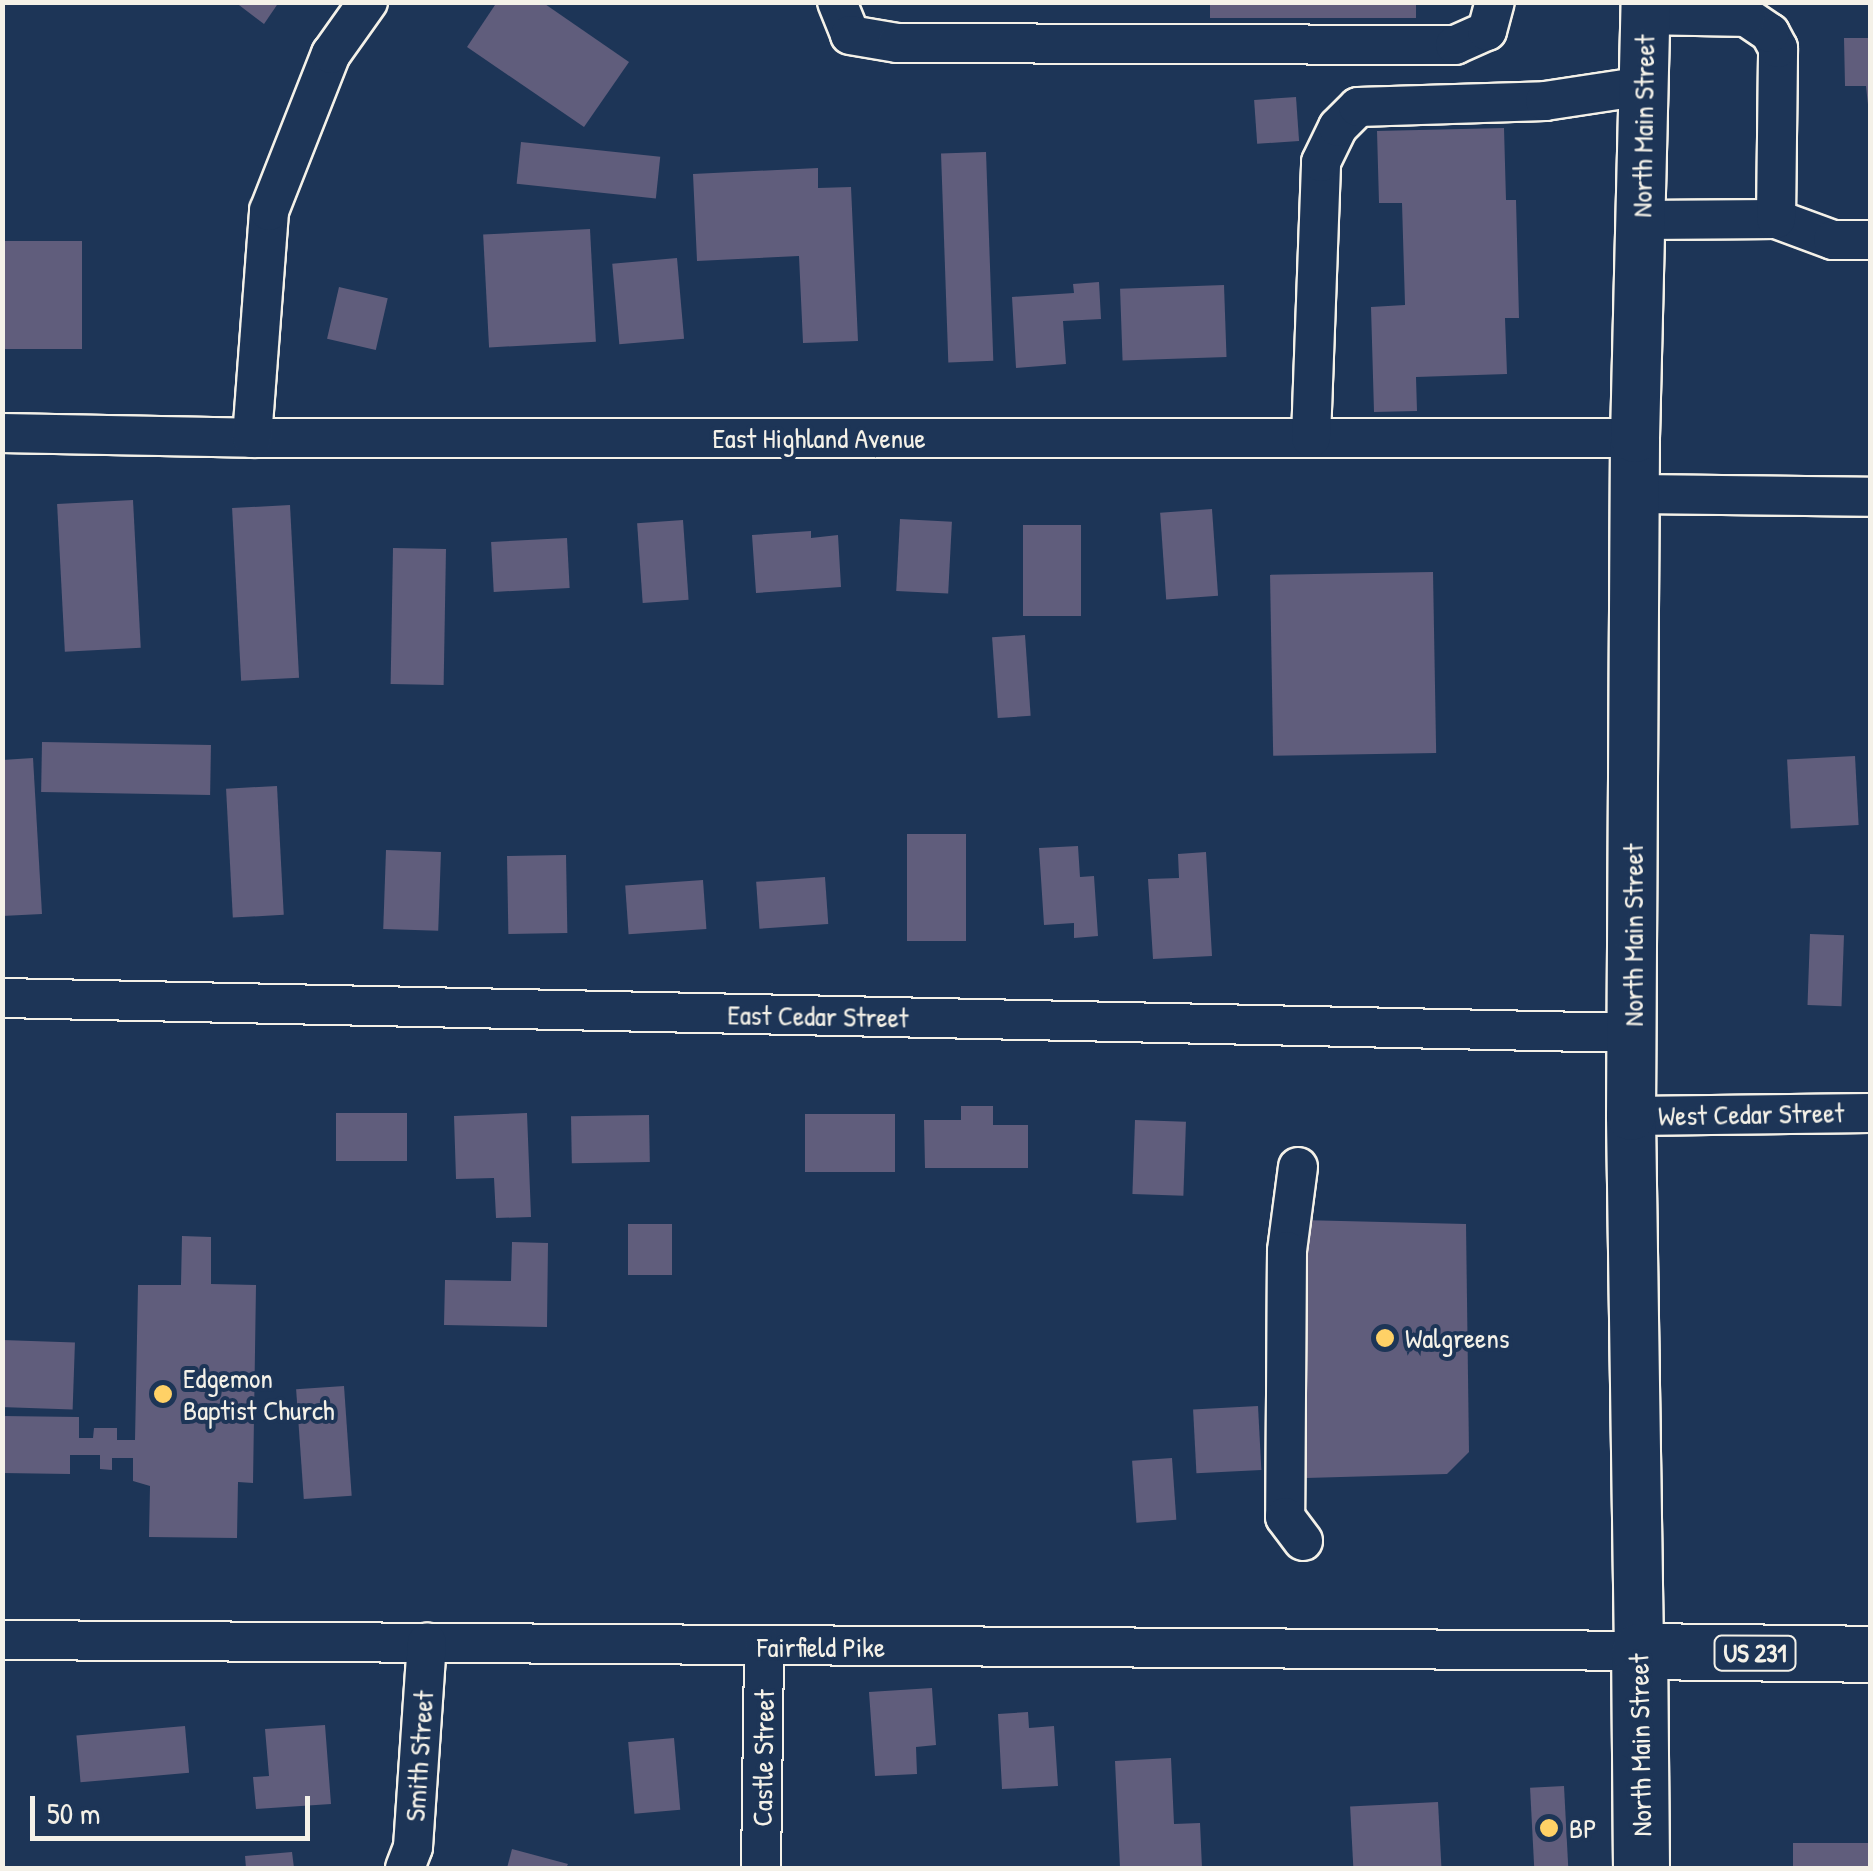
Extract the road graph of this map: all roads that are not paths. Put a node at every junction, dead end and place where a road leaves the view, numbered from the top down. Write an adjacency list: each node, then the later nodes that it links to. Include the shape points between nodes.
1 (368, 2): 10 (street, via 331,54 269,212)
2 (836, 2): 3 (street, via 850,35 897,43 1395,45 1455,45 1487,31)
3 (1495, 2)
4 (1645, 9): 5 (main road, North Main Street); 7 (street, via 1746,17 1770,33 1778,48)
5 (1644, 86): 6 (main road, North Main Street); 11 (street, via 1545,101 1358,107 1338,127 1321,162)
6 (1641, 220): 7 (street); 12 (main road, North Main Street)
7 (1776, 220): 8 (street, via 1833,240)
8 (1870, 240)
9 (2, 433): 10 (street, East Highland Avenue)
10 (252, 438): 11 (street, East Highland Avenue)
11 (1311, 438): 12 (street, East Highland Avenue)
12 (1636, 438): 13 (main road, North Main Street)
13 (1636, 494): 14 (street); 16 (main road, North Main Street)
14 (1870, 497)
15 (2, 998): 16 (street, East Cedar Street)
16 (1632, 1033): 18 (main road, North Main Street)
17 (1870, 1113): 18 (street, West Cedar Street)
18 (1632, 1116): 24 (main road, North Main Street)
19 (1298, 1167): 20 (street, via 1287,1250 1285,1518)
20 (1303, 1541)
21 (2, 1640): 22 (street, Fairfield Pike)
22 (427, 1642): 23 (street, Fairfield Pike); 26 (street, Smith Street, via 413,1847)
23 (764, 1646): 24 (street, Fairfield Pike); 27 (street, Castle Street)
24 (1638, 1651): 25 (highway, US 231); 28 (highway, North Main Street)
25 (1870, 1654)
26 (406, 1868)
27 (761, 1868)
28 (1641, 1868)

